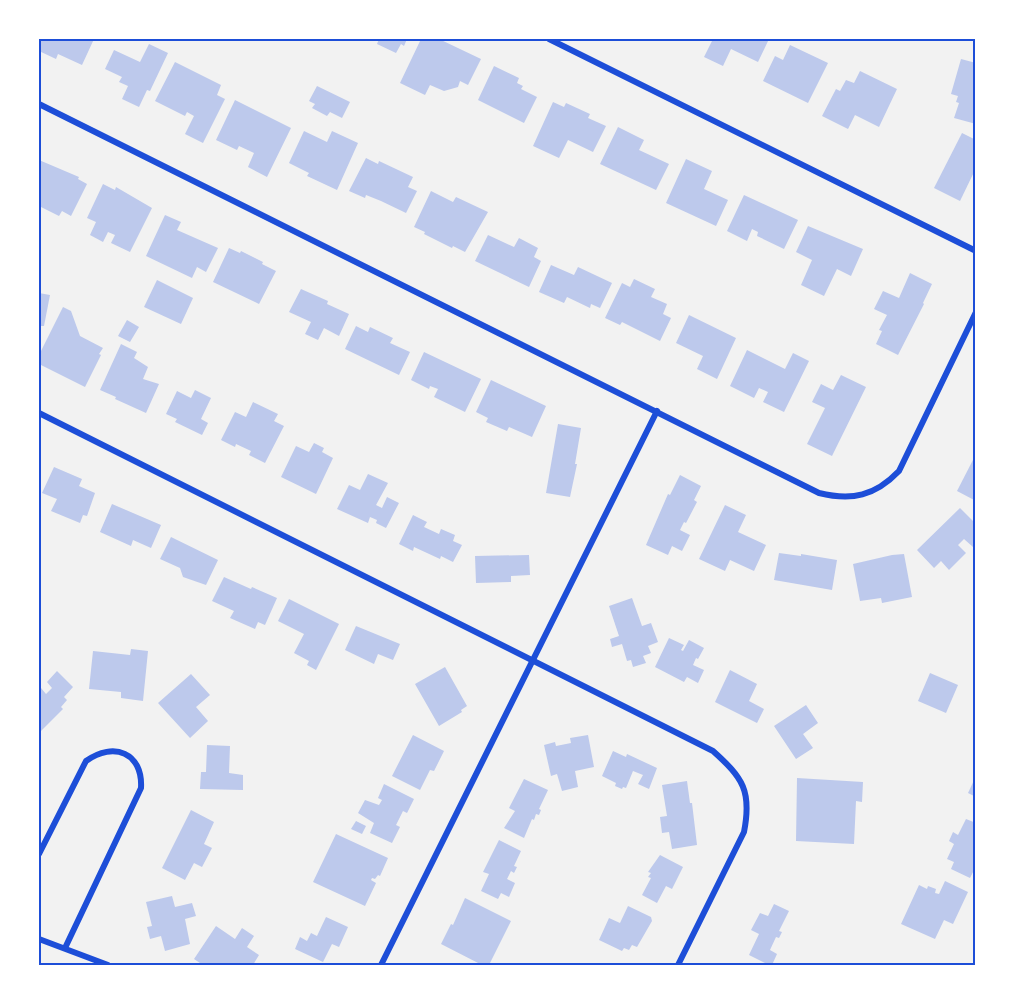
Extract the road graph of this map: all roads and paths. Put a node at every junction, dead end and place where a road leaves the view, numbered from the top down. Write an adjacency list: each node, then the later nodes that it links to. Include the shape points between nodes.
1 (549, 39): 3 (street)
2 (39, 104): 5 (street)
3 (976, 251)
4 (976, 312): 5 (street, via 899,471 879,488 854,496 838,498 819,493)
5 (657, 411): 7 (street)
6 (39, 413): 7 (street)
7 (533, 660): 12 (street); 13 (street, via 713,751 736,772 748,813 744,832)
8 (39, 854): 10 (street, via 87,760 110,750 127,754 138,764 141,788)
9 (39, 939): 10 (street)
10 (65, 948): 11 (street)
11 (108, 965)
12 (381, 965)
13 (678, 965)

